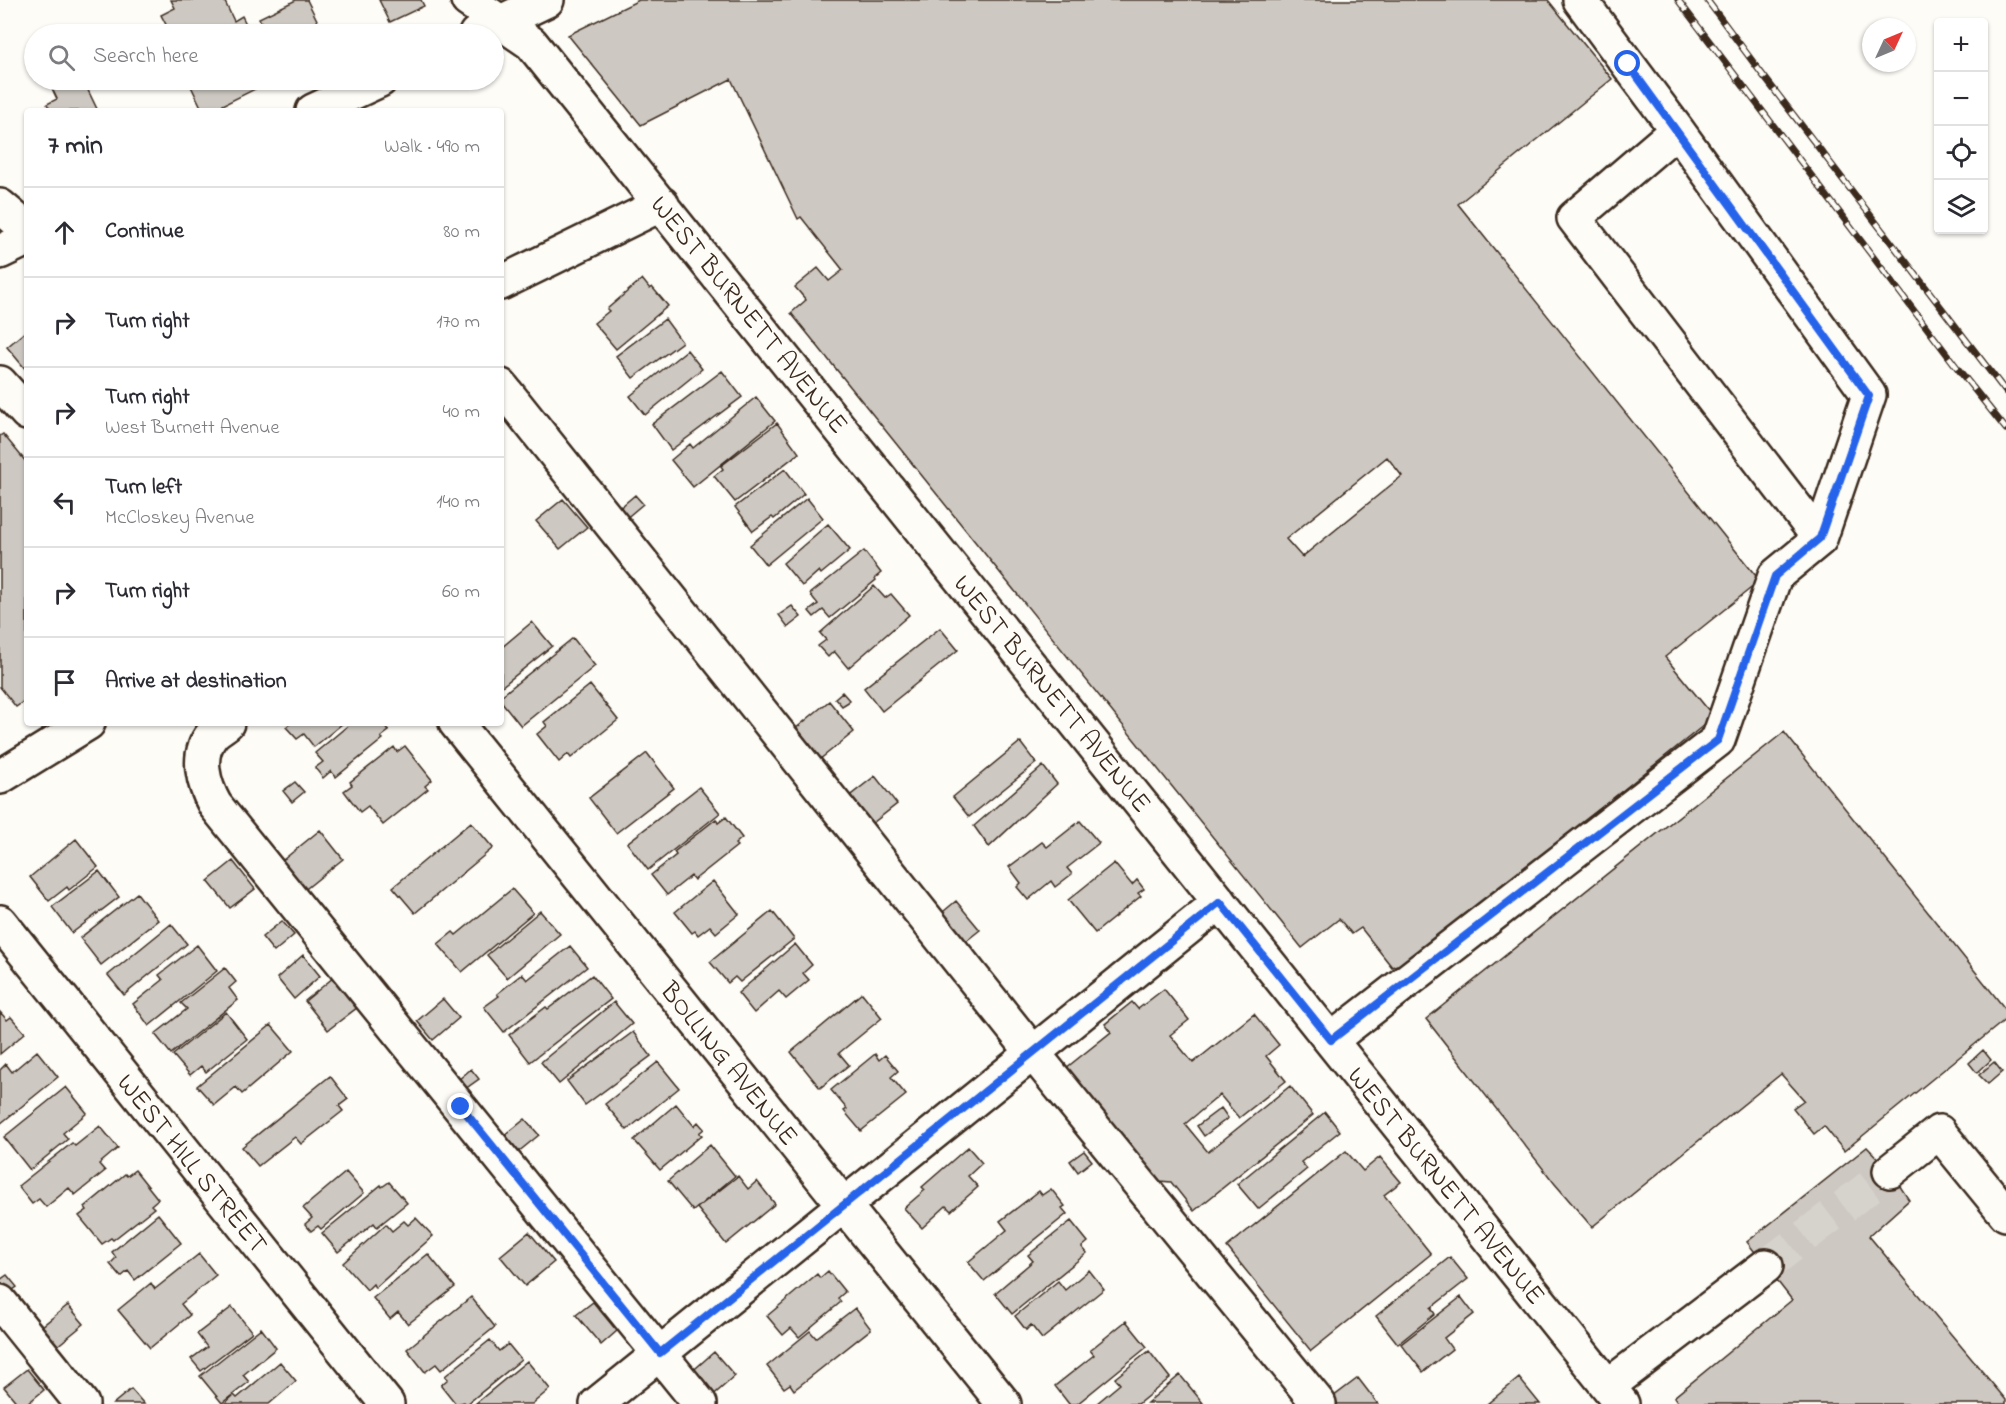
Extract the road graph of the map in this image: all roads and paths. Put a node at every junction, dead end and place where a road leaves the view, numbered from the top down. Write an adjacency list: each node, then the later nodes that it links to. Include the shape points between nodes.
1 (468, 0): 4 (street, WEST BURNETT AVENUE)
2 (547, 0): 5 (street)
3 (1580, 0): 9 (street)
4 (485, 24)
5 (498, 24)
6 (504, 34): 10 (street, WEST BURNETT AVENUE, via 531,43)
7 (358, 90): 8 (street)
8 (319, 108)
9 (1677, 130): 19 (street, via 1869,396); 19 (street, via 1574,218)
10 (662, 204): 15 (street); 24 (street, WEST BURNETT AVENUE)
11 (0, 206): 12 (street)
12 (24, 226)
13 (24, 240): 14 (street)
14 (0, 252)
15 (504, 282)
16 (0, 383): 18 (street)
17 (504, 390): 27 (street)
18 (24, 410)
19 (1820, 538): 26 (street, via 1775,576 1718,740)
20 (83, 726): 23 (street)
21 (223, 726): 33 (street, via 212,735 203,752 203,774 215,805)
22 (458, 726): 29 (street, BOLLING AVENUE)
23 (0, 777)
24 (1220, 902): 26 (street, WEST BURNETT AVENUE); 27 (street)
25 (0, 922): 36 (street, WEST HILL STREET)
26 (1331, 1040): 34 (street, WEST BURNETT AVENUE)
27 (1033, 1053): 29 (street); 40 (street)
28 (1890, 1171): 30 (street, via 1939,1132)
29 (844, 1205): 33 (street); 39 (street, BOLLING AVENUE)
30 (2006, 1214)
31 (1766, 1266): 34 (street)
32 (0, 1302): 35 (street)
33 (660, 1353): 37 (street); 38 (street)
34 (1615, 1395)
35 (82, 1404)
36 (387, 1404)
37 (597, 1404)
38 (700, 1404)
39 (1004, 1404)
40 (1319, 1404)

